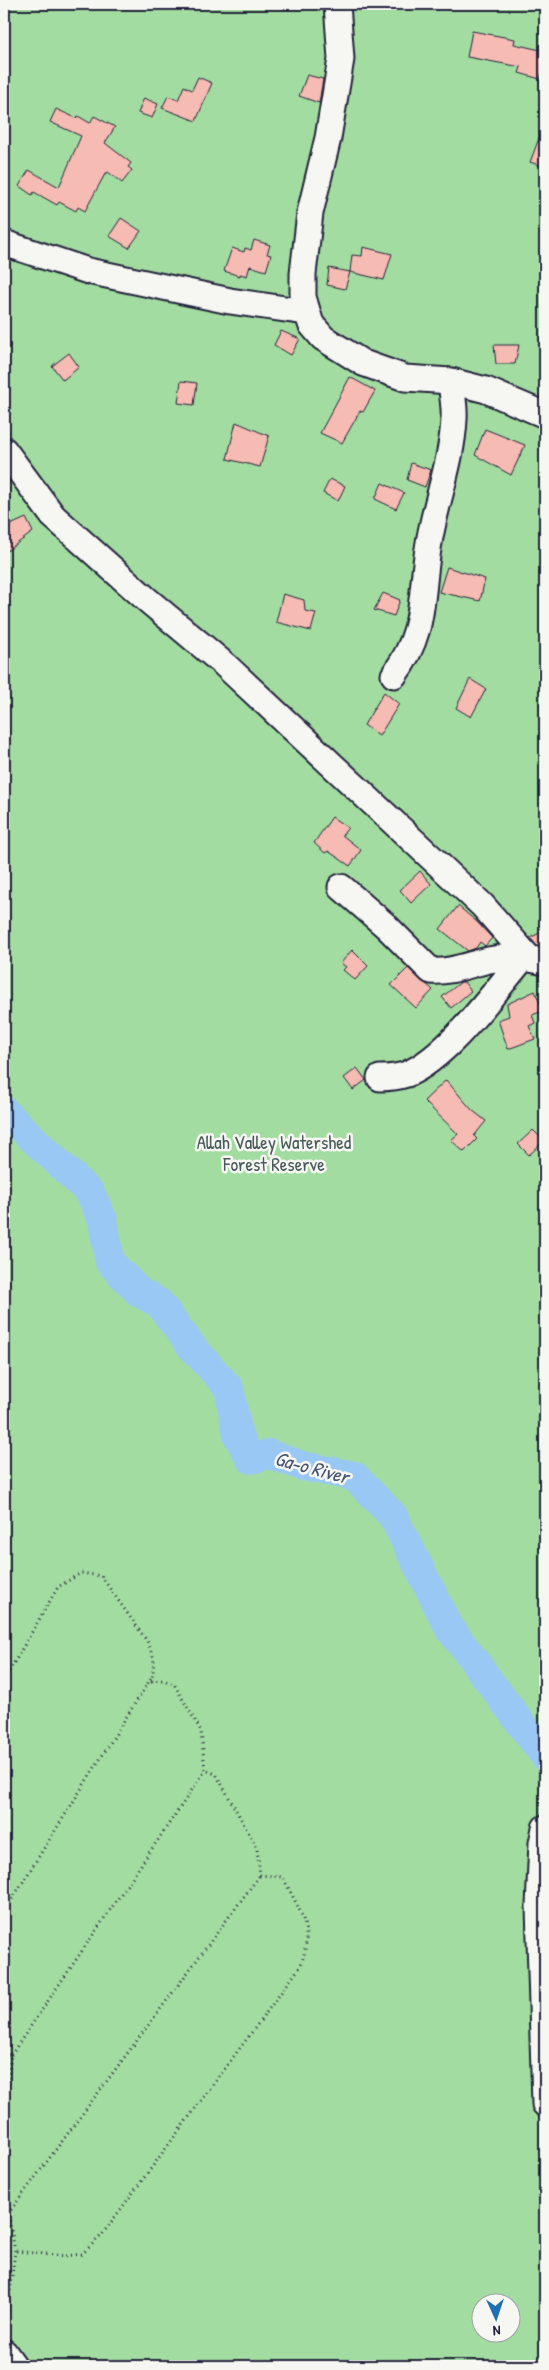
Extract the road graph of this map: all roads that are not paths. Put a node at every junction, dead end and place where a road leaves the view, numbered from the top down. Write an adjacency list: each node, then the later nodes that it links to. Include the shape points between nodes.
1 (337, 4): 3 (street, via 341,59 328,138 310,213 303,297)
2 (4, 243): 3 (street, via 88,271 230,302)
3 (306, 312): 4 (street, via 322,338 363,364 405,378)
4 (451, 381): 5 (street, via 486,390); 7 (street, via 452,440 428,550 422,614 407,658)
5 (545, 414)
6 (4, 450): 9 (street, via 53,516 225,665 482,905)
7 (394, 676)
8 (341, 888): 9 (street, via 386,926 430,971 450,970 492,959)
9 (532, 960): 10 (street, via 439,1052 408,1073)
10 (380, 1078)
11 (545, 1828): 12 (street, via 539,1906)
12 (545, 2104)
13 (4, 2352): 14 (street)
14 (14, 2366)

